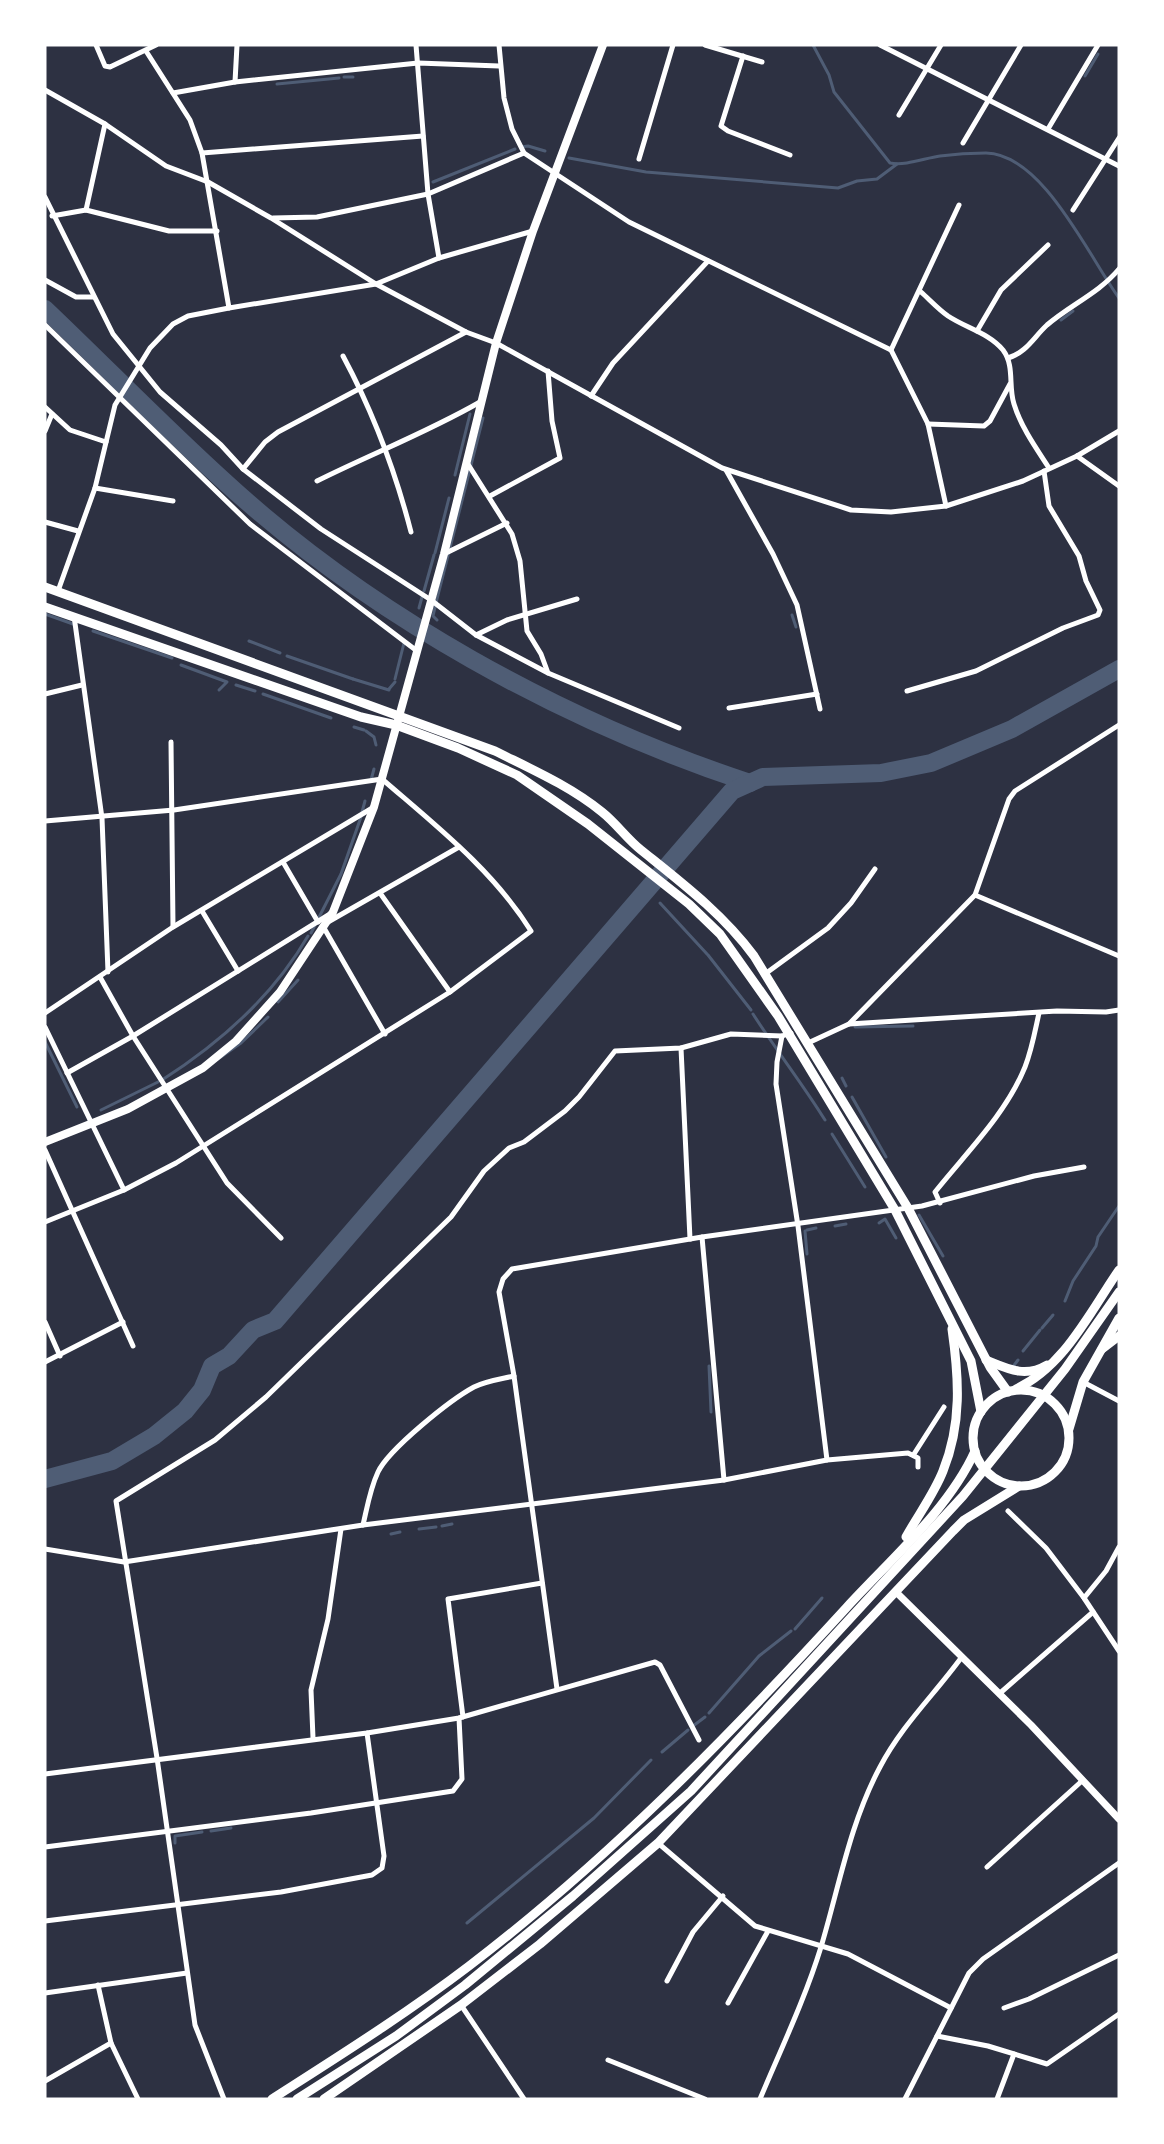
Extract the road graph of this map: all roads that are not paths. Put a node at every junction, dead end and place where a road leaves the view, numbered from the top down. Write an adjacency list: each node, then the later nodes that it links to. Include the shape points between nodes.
1 (96, 45): 13 (street, via 105,66 110,67)
2 (156, 45): 13 (street)
3 (237, 45): 19 (street)
4 (416, 45): 16 (street)
5 (499, 45): 17 (street)
6 (603, 45): 35 (main road)
7 (673, 45): 32 (street)
8 (705, 45): 14 (street)
9 (880, 45): 18 (street)
10 (941, 45): 18 (street)
11 (1022, 45): 22 (street)
12 (1098, 45): 25 (street)
13 (146, 51): 21 (street)
14 (743, 56): 15 (street); 31 (street, via 721,126)
15 (762, 62)
16 (418, 63): 17 (street); 19 (street); 26 (street)
17 (499, 66): 30 (street, via 512,129)
18 (929, 68): 22 (street); 23 (street)
19 (235, 82): 21 (street)
20 (45, 90): 24 (street)
21 (173, 93): 29 (street, via 190,120)
22 (991, 99): 25 (street); 28 (street)
23 (899, 115)
24 (105, 124): 36 (street, via 166,166); 40 (street)
25 (1048, 129): 33 (street)
26 (423, 136): 29 (street); 37 (street)
27 (1119, 138): 33 (street)
28 (963, 143)
29 (202, 153): 36 (street)
30 (524, 153): 35 (street); 37 (street)
31 (790, 155)
32 (639, 159)
33 (1106, 159): 34 (street); 41 (street)
34 (1119, 166)
35 (555, 174): 45 (main road); 48 (street, via 629,222)
36 (208, 182): 43 (street); 44 (street)
37 (428, 194): 43 (street, via 317,217); 47 (street)
38 (45, 197): 42 (street)
39 (959, 205): 52 (street)
40 (86, 210): 42 (street); 44 (street, via 170,231)
41 (1073, 210)
42 (52, 216): 53 (street)
43 (271, 218): 51 (street)
44 (217, 231): 54 (street)
45 (533, 231): 47 (street); 58 (main road)
46 (1048, 245): 56 (street, via 1001,290)
47 (440, 258): 51 (street)
48 (708, 261): 59 (street); 67 (street, via 613,363)
49 (1119, 269): 61 (street, via 1086,299 1047,325 1025,351)
50 (45, 280): 53 (street, via 76,297)
51 (376, 284): 54 (street); 57 (street)
52 (921, 292): 56 (street, via 947,315); 59 (street)
53 (93, 297): 62 (street, via 113,334)
54 (229, 308): 62 (street, via 188,316 173,324)
55 (45, 325): 66 (street)
56 (977, 331): 61 (street)
57 (466, 332): 58 (street); 65 (street)
58 (496, 343): 63 (street); 68 (main road)
59 (891, 350): 71 (street)
60 (343, 356): 65 (street)
61 (1008, 358): 64 (street)
62 (139, 366): 66 (street); 78 (street, via 160,392)
63 (548, 371): 67 (street); 84 (street, via 560,458)
64 (1011, 381): 71 (street, via 984,426); 80 (street, via 1013,402)
65 (360, 388): 75 (street); 78 (street, via 271,437)
66 (119, 396): 74 (street); 100 (street, via 250,524)
67 (591, 396): 79 (street)
68 (480, 402): 75 (street, via 444,423); 77 (main road)
69 (45, 407): 70 (street)
70 (52, 414): 72 (street); 74 (street, via 70,430)
71 (928, 424): 86 (street)
72 (45, 431)
73 (1119, 431): 76 (street)
74 (106, 442): 83 (street)
75 (385, 447): 81 (street); 90 (street)
76 (1077, 456): 80 (street); 82 (street)
77 (466, 461): 84 (street); 91 (main road)
78 (243, 469): 95 (street, via 321,529)
79 (726, 470): 86 (street, via 851,510 891,512); 105 (street, via 793,595)
80 (1046, 470): 86 (street); 103 (street, via 1049,506 1079,556 1100,610 1098,615 976,671)
81 (318, 481)
82 (1119, 486)
83 (95, 488): 85 (street); 89 (street)
84 (490, 496): 88 (street)
85 (173, 501)
86 (946, 506)
87 (45, 522): 89 (street)
88 (507, 523): 91 (street); 98 (street, via 520,561)
89 (78, 531): 93 (street)
90 (411, 532)
91 (444, 554): 95 (main road)
92 (45, 587): 93 (main road)
93 (58, 591): 108 (main road)
94 (577, 599): 98 (street)
95 (431, 600): 99 (street); 100 (main road)
96 (45, 607): 97 (main road)
97 (74, 615): 102 (street); 108 (main road, via 361,717)
98 (524, 615): 99 (street); 101 (street, via 527,631)
99 (476, 635): 101 (street)
100 (417, 651): 108 (main road)
101 (548, 673): 110 (street)
102 (82, 685): 104 (street); 115 (street)
103 (908, 691)
104 (45, 694)
105 (817, 694): 106 (street); 107 (street)
106 (729, 708)
107 (820, 709)
108 (398, 720): 112 (main road); 128 (main road, via 495,751 560,783 603,812 635,845 729,924); 139 (main road, via 517,775 588,824 678,896 727,942)
109 (1119, 724): 121 (street, via 1015,791)
110 (679, 728)
111 (171, 742): 114 (street)
112 (382, 779): 113 (main road); 114 (street); 117 (street)
113 (374, 807): 118 (street); 123 (main road, via 333,912)
114 (174, 810): 115 (street); 124 (street)
115 (102, 818): 116 (street); 127 (street)
116 (45, 821)
117 (459, 847): 120 (street); 130 (street, via 497,885 531,931)
118 (283, 862): 122 (street); 123 (street)
119 (875, 869): 128 (street, via 840,916)
120 (380, 892): 123 (street); 130 (street)
121 (975, 895): 125 (street); 135 (street)
122 (202, 910): 124 (street); 126 (street)
123 (323, 924): 126 (street); 138 (street); 144 (main road, via 280,992 236,1041 203,1068)
124 (173, 927): 127 (street)
125 (1119, 956)
126 (238, 971): 140 (street)
127 (108, 972): 129 (street)
128 (765, 974): 137 (main road)
129 (100, 977): 133 (street); 140 (street)
130 (450, 992): 138 (street)
131 (45, 1004): 133 (street)
132 (1119, 1010): 134 (street)
133 (46, 1012)
134 (1039, 1012): 135 (street); 151 (street, via 1025,1067 1012,1092 935,1192)
135 (849, 1024): 141 (street)
136 (45, 1027): 143 (street)
137 (798, 1028): 139 (street); 141 (main road)
138 (385, 1034): 147 (street)
139 (785, 1035): 142 (street, via 731,1034); 154 (main road); 156 (street, via 776,1084)
140 (133, 1036): 143 (street); 144 (street)
141 (808, 1043): 152 (main road)
142 (681, 1048): 159 (street); 193 (street, via 615,1051 579,1097 484,1171 451,1217 266,1397 186,1461 119,1497 115,1506)
143 (67, 1073): 145 (street)
144 (165, 1089): 145 (main road); 147 (street)
145 (92, 1124): 146 (main road); 150 (street)
146 (45, 1143)
147 (202, 1147): 150 (street); 158 (street, via 234,1192)
148 (45, 1150): 153 (street)
149 (1084, 1167): 151 (street, via 1034,1176)
150 (124, 1190): 153 (street)
151 (940, 1203): 152 (street)
152 (908, 1208): 154 (street); 170 (main road)
153 (74, 1210): 155 (street); 165 (street)
154 (895, 1210): 156 (street); 163 (main road)
155 (45, 1222)
156 (798, 1226): 157 (street); 182 (street)
157 (702, 1237): 159 (street); 184 (street)
158 (281, 1238)
159 (690, 1239): 173 (street, via 512,1269 499,1292)
160 (1119, 1270): 171 (main road)
161 (1119, 1293): 240 (main road, via 984,1472 723,1758 650,1829 465,1985 396,2036)
162 (1119, 1318): 168 (main road)
163 (951, 1320): 178 (main road, via 971,1361); 192 (main road, via 960,1389 955,1433 943,1472)
164 (45, 1322): 169 (street)
165 (123, 1322): 167 (street); 169 (street)
166 (1119, 1336): 168 (main road)
167 (133, 1347)
168 (1098, 1353): 174 (main road)
169 (60, 1356): 172 (street)
170 (986, 1360): 171 (main road, via 1021,1373 1040,1369); 175 (main road)
171 (1054, 1360): 175 (main road, via 1035,1380)
172 (45, 1362)
173 (514, 1376): 186 (street); 188 (street, via 474,1388 428,1421 390,1456 373,1484)
174 (1083, 1382): 176 (street); 179 (main road)
175 (1011, 1391): 178 (main road); 179 (main road, via 1033,1391 1050,1400 1063,1416)
176 (1119, 1401)
177 (944, 1407): 181 (street)
178 (981, 1412): 180 (main road, via 974,1431)
179 (1068, 1435): 185 (main road, via 1066,1454 1055,1471 1038,1482)
180 (975, 1451): 185 (main road, via 991,1475); 192 (main road, via 955,1486)
181 (914, 1454): 182 (street); 183 (street)
182 (827, 1460): 184 (street)
183 (918, 1467)
184 (724, 1480): 186 (street)
185 (1019, 1486): 195 (main road, via 964,1520)
186 (532, 1506): 188 (street); 194 (street)
187 (1008, 1511): 196 (street, via 1046,1548)
188 (363, 1525): 189 (street)
189 (341, 1529): 193 (street); 204 (street, via 328,1619 310,1690)
190 (1119, 1546): 196 (street, via 1106,1571)
191 (45, 1549): 193 (street)
192 (898, 1551): 239 (main road, via 739,1725 604,1854 469,1966)
193 (124, 1562): 206 (street)
194 (542, 1583): 200 (street); 202 (street, via 448,1599)
195 (896, 1592): 199 (street); 212 (main road)
196 (1084, 1598): 197 (street)
197 (1093, 1612): 198 (street); 201 (street)
198 (1119, 1651)
199 (961, 1658): 201 (street); 220 (street, via 899,1732 879,1769 845,1855)
200 (557, 1689): 202 (street); 205 (street, via 658,1663)
201 (999, 1694): 208 (street)
202 (461, 1717): 203 (street); 209 (street, via 459,1786 453,1791)
203 (367, 1733): 204 (street); 209 (street)
204 (313, 1738): 206 (street)
205 (699, 1740)
206 (157, 1758): 207 (street); 211 (street)
207 (45, 1774)
208 (1083, 1780): 210 (street); 215 (street)
209 (375, 1803): 211 (street); 217 (street, via 384,1856 382,1868 372,1875 281,1892)
210 (1119, 1819)
211 (168, 1831): 213 (street); 217 (street)
212 (658, 1843): 216 (street); 227 (main road, via 563,1926)
213 (45, 1848)
214 (1119, 1863): 228 (street, via 983,1959 969,1972)
215 (987, 1867)
216 (723, 1896): 219 (street, via 746,1920); 223 (street, via 693,1932)
217 (177, 1904): 218 (street); 222 (street)
218 (45, 1921)
219 (768, 1931): 220 (street); 226 (street)
220 (822, 1945): 228 (street, via 872,1965); 243 (street)
221 (1119, 1955): 229 (street)
222 (187, 1973): 224 (street); 238 (street, via 195,2025)
223 (667, 1980)
224 (98, 1985): 225 (street); 232 (street)
225 (45, 1993)
226 (728, 2003)
227 (461, 2004): 236 (main road); 241 (street)
228 (951, 2008): 231 (street)
229 (1004, 2008)
230 (1119, 2014): 233 (street, via 1051,2063 1042,2064)
231 (937, 2036): 233 (street); 244 (street)
232 (111, 2043): 235 (street); 237 (street)
233 (1014, 2054): 245 (street)
234 (608, 2060): 242 (street)
235 (45, 2081)
236 (330, 2097)
237 (138, 2099)
238 (225, 2099)
239 (272, 2099)
240 (297, 2099)
241 (524, 2099)
242 (705, 2099)
243 (760, 2099)
244 (905, 2099)
245 (998, 2099)

